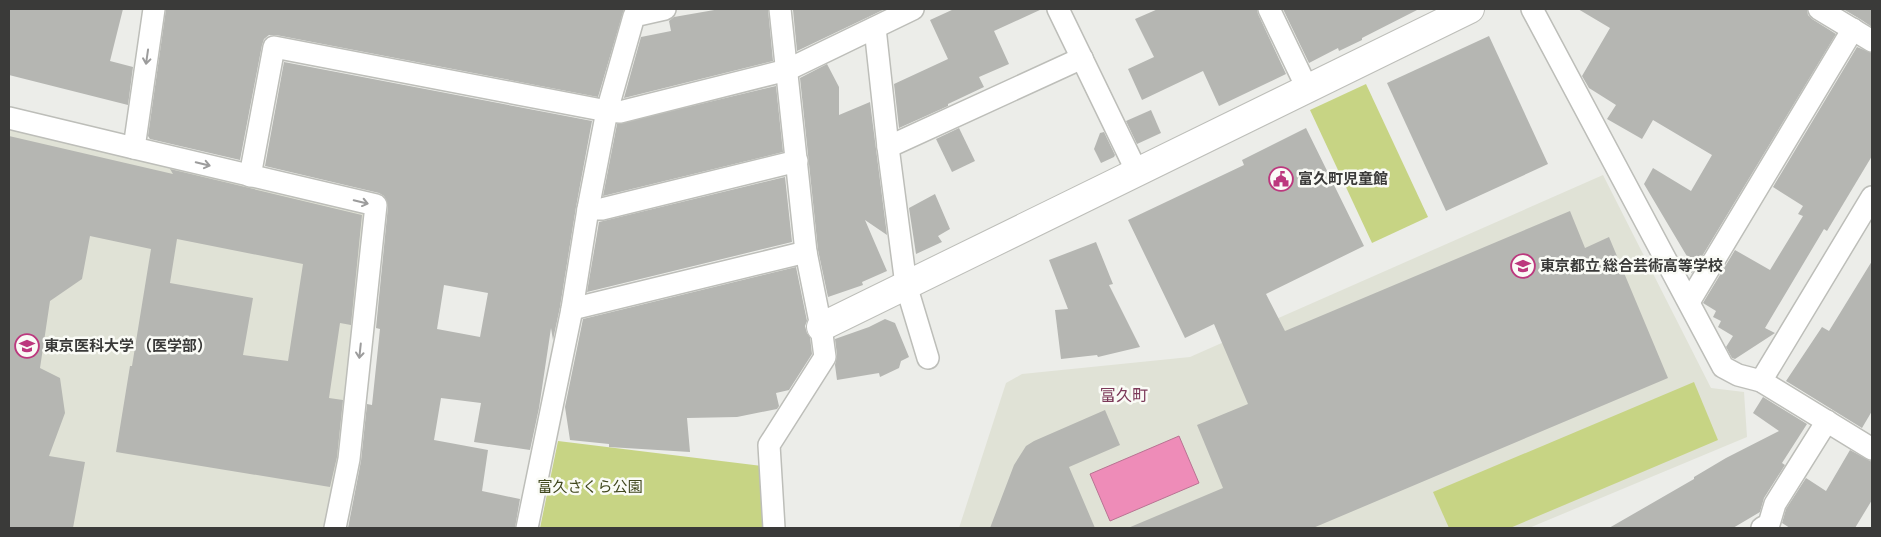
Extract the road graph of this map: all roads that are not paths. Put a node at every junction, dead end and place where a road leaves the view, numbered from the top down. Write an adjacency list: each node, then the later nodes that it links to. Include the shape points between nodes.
1 (154, 9): 19 (street, one-way to 19)
2 (664, 9): 16 (street, via 634,16)
3 (780, 9): 14 (street)
4 (914, 9): 10 (street)
5 (1058, 9): 13 (street)
6 (1269, 9): 15 (street)
7 (1470, 9): 15 (street)
8 (1532, 9): 27 (street)
9 (1819, 9): 11 (street)
10 (875, 28): 14 (street); 18 (street)
11 (1853, 29): 12 (street); 27 (street)
12 (1872, 41)
13 (1082, 58): 18 (street); 21 (street)
14 (787, 70): 16 (street, via 620,112); 20 (street)
15 (1308, 88): 21 (street)
16 (607, 111): 22 (street, via 274,47); 24 (street)
17 (9, 118): 19 (street)
18 (888, 147): 26 (street)
19 (134, 148): 22 (street, one-way to 22)
20 (796, 162): 24 (street, via 602,210); 25 (street)
21 (1137, 172): 26 (street)
22 (250, 176): 34 (street, one-way to 34, via 376,205 349,459)
23 (1872, 197): 31 (street)
24 (588, 209): 28 (street)
25 (806, 252): 28 (street); 29 (street)
26 (906, 285): 29 (street); 30 (street)
27 (1689, 302): 31 (street, via 1723,367 1738,375)
28 (572, 309): 35 (street)
29 (821, 326): 36 (street, via 825,357 769,445)
30 (928, 358)
31 (1761, 380): 32 (street)
32 (1827, 421): 33 (street); 37 (street, via 1775,504 1769,524)
33 (1872, 449)
34 (334, 528)
35 (527, 528)
36 (774, 528)
37 (1762, 528)

